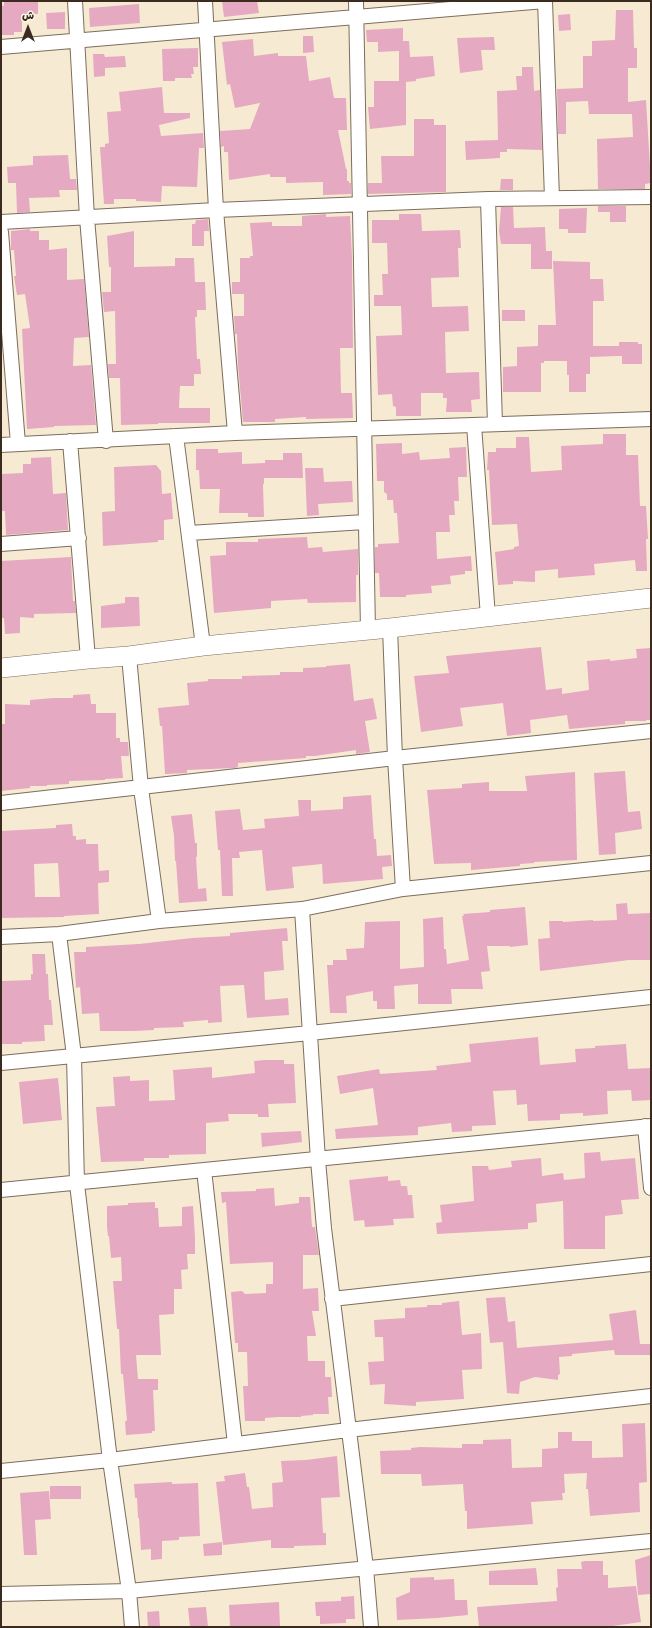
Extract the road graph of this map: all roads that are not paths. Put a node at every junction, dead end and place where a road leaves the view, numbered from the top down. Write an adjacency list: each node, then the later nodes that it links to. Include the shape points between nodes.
1 (75, 1): 7 (street)
2 (205, 1): 6 (street)
3 (356, 1): 5 (street)
4 (545, 1): 5 (street); 10 (street)
5 (356, 17): 6 (street); 12 (street)
6 (206, 30): 7 (street); 13 (street)
7 (78, 40): 8 (street); 14 (street)
8 (1, 47)
9 (651, 196): 10 (street)
10 (552, 198): 11 (street)
11 (488, 199): 12 (street); 19 (street)
12 (360, 205): 13 (street); 21 (street)
13 (216, 210): 14 (street); 22 (street)
14 (87, 218): 15 (street); 24 (street)
15 (1, 222)
16 (1, 232): 17 (street)
17 (6, 356): 26 (street)
18 (651, 419): 19 (street)
19 (495, 424): 20 (street)
20 (474, 425): 21 (street); 33 (street)
21 (364, 430): 22 (street); 28 (street)
22 (234, 433): 23 (street)
23 (176, 436): 24 (street); 29 (street)
24 (106, 440): 25 (street)
25 (70, 441): 26 (street); 30 (street)
26 (18, 444): 27 (street)
27 (1, 445)
28 (365, 522): 29 (street); 35 (street)
29 (189, 533): 36 (street)
30 (79, 538): 31 (street); 38 (street)
31 (1, 544)
32 (651, 598): 33 (street)
33 (488, 617): 34 (street)
34 (390, 628): 35 (street); 41 (street)
35 (368, 630): 36 (street)
36 (203, 646): 37 (street)
37 (129, 656): 38 (street); 42 (street)
38 (88, 658): 39 (street)
39 (1, 668)
40 (651, 731): 41 (street)
41 (395, 758): 42 (street); 45 (street)
42 (141, 788): 43 (street); 47 (street)
43 (1, 803)
44 (651, 863): 45 (street)
45 (403, 889): 46 (street)
46 (302, 909): 47 (street); 51 (street)
47 (159, 921): 48 (street)
48 (59, 934): 49 (street); 52 (street)
49 (1, 937)
50 (651, 997): 51 (street)
51 (310, 1033): 52 (street); 55 (street)
52 (74, 1056): 53 (street); 57 (street)
53 (1, 1063)
54 (648, 1126): 55 (street); 58 (street)
55 (318, 1160): 56 (street); 61 (street)
56 (204, 1170): 57 (street); 64 (street)
57 (77, 1184): 59 (street); 65 (street)
58 (651, 1188)
59 (1, 1190)
60 (651, 1264): 61 (street)
61 (332, 1299): 63 (street)
62 (651, 1396): 63 (street)
63 (348, 1430): 64 (street); 68 (street)
64 (234, 1444): 65 (street)
65 (110, 1460): 66 (street); 69 (street)
66 (1, 1471)
67 (651, 1541): 68 (street)
68 (366, 1568): 69 (street); 72 (street)
69 (129, 1591): 70 (street); 71 (street)
70 (1, 1594)
71 (132, 1627)
72 (371, 1627)

